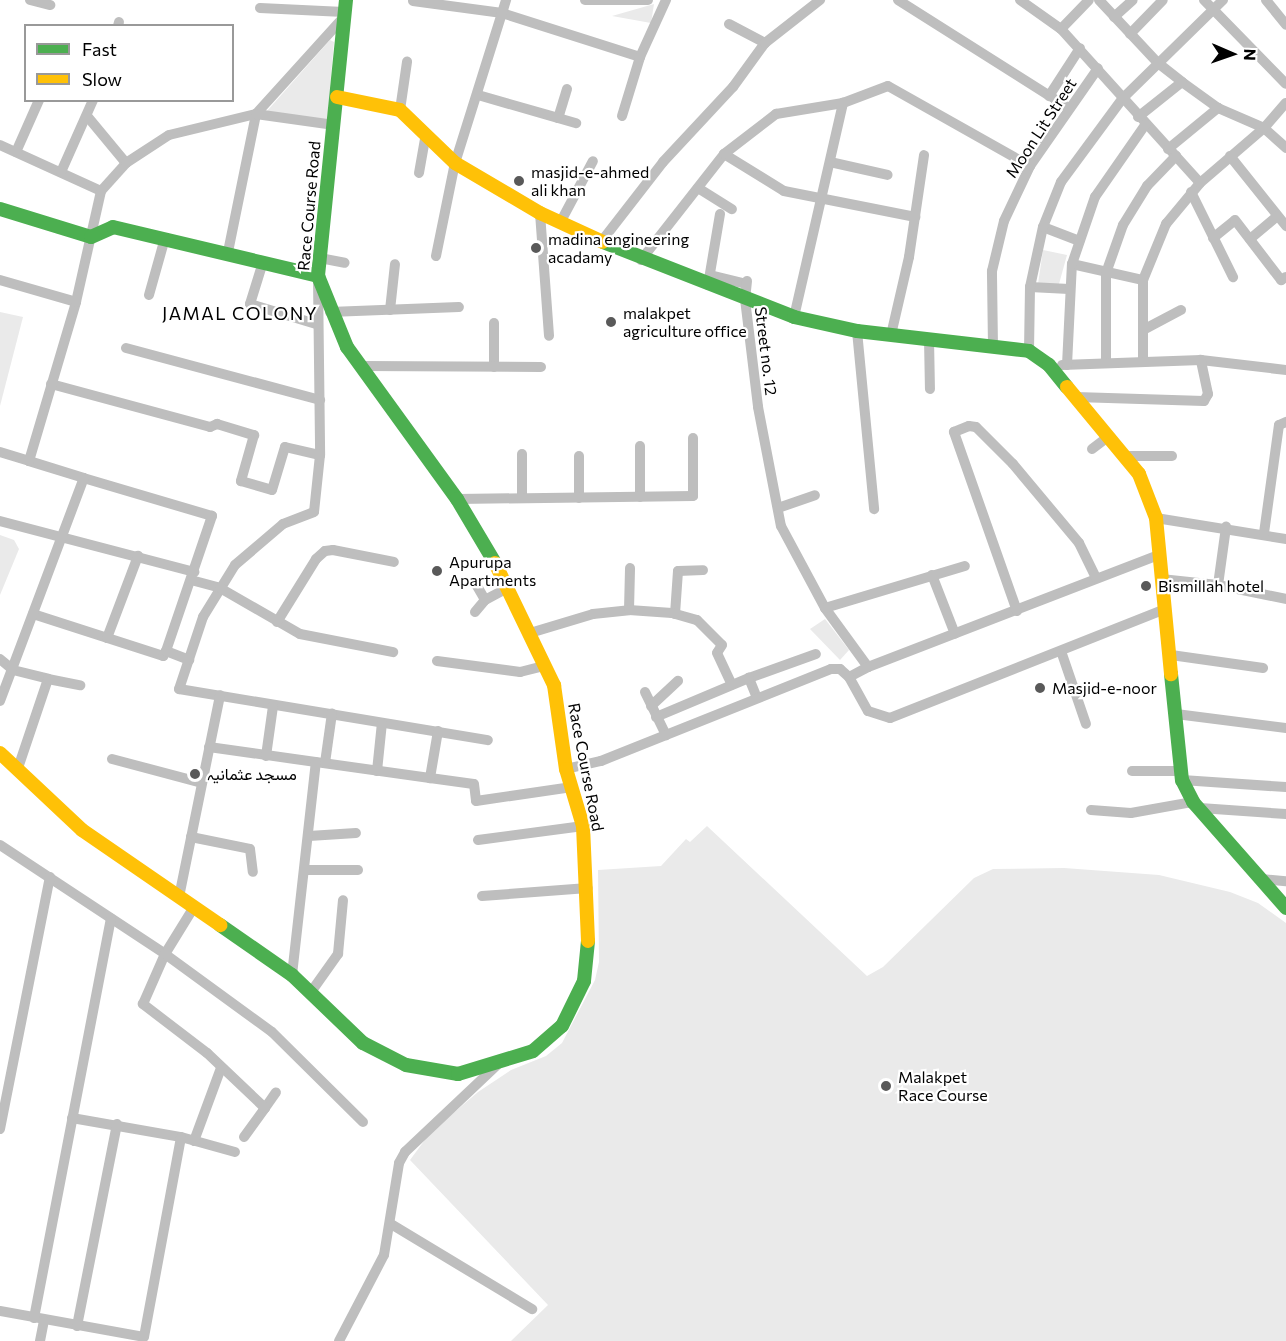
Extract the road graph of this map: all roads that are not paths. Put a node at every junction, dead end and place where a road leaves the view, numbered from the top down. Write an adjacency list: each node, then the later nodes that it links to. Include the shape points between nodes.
1 (30, 0): 17 (street)
2 (506, 0): 21 (street)
3 (585, 0): 4 (street)
4 (648, 0)
5 (666, 0): 29 (street)
6 (820, 0): 27 (street)
7 (898, 0): 37 (street)
8 (1020, 0): 25 (street)
9 (1089, 0): 25 (street)
10 (1099, 0): 22 (street)
11 (1133, 0): 22 (street)
12 (1163, 0): 26 (street)
13 (1204, 0): 20 (street)
14 (1223, 0): 20 (street)
15 (1266, 0): 24 (street)
16 (413, 1): 21 (street)
17 (50, 5)
18 (260, 8): 19 (street)
19 (345, 10): 38 (street, Race Course Road); 47 (street)
20 (1211, 10): 31 (street); 34 (street)
21 (502, 13): 29 (street); 36 (street)
22 (1114, 17): 26 (street)
23 (729, 24): 27 (street)
24 (1286, 25)
25 (1062, 29): 28 (street)
26 (1130, 34): 31 (street)
27 (765, 43): 89 (street, via 733,87 663,162)
28 (1080, 48): 32 (street); 37 (street)
29 (640, 57): 49 (street)
30 (407, 62): 46 (street)
31 (1158, 63): 33 (street); 39 (street)
32 (1098, 68): 39 (street); 44 (street, Moon Lit Street)
33 (1182, 82): 45 (street); 51 (street)
34 (1286, 84)
35 (567, 89): 50 (street)
36 (478, 95): 50 (street); 66 (street)
37 (1049, 96): 44 (street)
38 (337, 97): 46 (street); 53 (street, Race Course Road)
39 (1123, 98): 51 (street); 84 (street, via 1061,182)
40 (38, 102): 58 (street)
41 (92, 102): 48 (street)
42 (843, 103): 60 (street, via 776,114); 64 (street); 67 (street, via 888,86)
43 (1286, 104): 54 (street)
44 (1069, 108): 67 (street, Moon Lit Street)
45 (1218, 108): 54 (street); 59 (street)
46 (400, 110): 55 (street)
47 (256, 114): 53 (street); 65 (street, via 169,135); 91 (street)
48 (87, 116): 65 (street); 68 (street)
49 (622, 116)
50 (558, 117): 52 (street)
51 (1142, 121): 59 (street); 90 (street, via 1095,197)
52 (576, 123)
53 (334, 125): 93 (street, Race Course Road)
54 (1264, 128): 57 (street); 62 (street)
55 (426, 135): 66 (street); 69 (street)
56 (0, 145): 58 (street)
57 (1286, 148)
58 (16, 152): 68 (street)
59 (1172, 152): 71 (street); 99 (street, via 1123,225)
60 (724, 154): 72 (street); 75 (street, via 783,191)
61 (924, 155): 81 (street)
62 (1230, 156): 71 (street); 80 (street)
63 (593, 161): 82 (street)
64 (830, 162): 70 (street); 75 (street)
65 (126, 163): 73 (street)
66 (455, 163): 78 (street); 92 (street)
67 (1030, 166): 123 (street, Moon Lit Street, via 1004,221 992,271)
68 (61, 172): 73 (street)
69 (419, 172)
70 (888, 175)
71 (1200, 183): 74 (street)
72 (698, 188): 77 (street); 94 (street)
73 (101, 191): 85 (street)
74 (1191, 192): 87 (street); 105 (street, via 1166,224)
75 (822, 197): 81 (street); 115 (street)
76 (0, 209): 85 (street)
77 (732, 209)
78 (540, 213): 82 (street); 121 (street)
79 (720, 214): 104 (street)
80 (1277, 216): 83 (street); 88 (street)
81 (915, 217): 120 (street)
82 (560, 223): 89 (street)
83 (1286, 226)
84 (1043, 227): 90 (street); 106 (street)
85 (91, 237): 86 (street, via 113,227); 110 (street)
86 (165, 238): 91 (street); 108 (street)
87 (1213, 238): 88 (street, via 1235,220); 101 (street)
88 (1250, 239): 102 (street, via 1281,280)
89 (601, 242): 94 (street)
90 (1079, 242): 98 (street)
91 (228, 252): 95 (street)
92 (436, 256)
93 (320, 258): 96 (street); 100 (street, Race Course Road)
94 (641, 260): 104 (street)
95 (263, 262): 100 (street); 117 (street, via 250,304)
96 (345, 263)
97 (395, 264): 112 (street)
98 (1071, 264): 99 (street); 107 (street)
99 (1106, 273): 105 (street); 128 (street)
100 (318, 276): 114 (street, Race Course Road); 117 (street)
101 (1233, 277)
102 (1286, 277)
103 (0, 280): 110 (street)
104 (709, 280): 109 (street); 109 (street, Street no. 12, via 746,283)
105 (1143, 280): 118 (street)
106 (1030, 286): 107 (street); 125 (street)
107 (1069, 289): 130 (street)
108 (149, 295)
109 (745, 299): 115 (street); 157 (street, Street no. 12, via 758,407)
110 (76, 302): 135 (street)
111 (459, 307): 112 (street)
112 (390, 310): 114 (street)
113 (1181, 310): 118 (street)
114 (330, 312): 131 (street, Race Course Road, via 347,347)
115 (794, 317): 119 (street)
116 (494, 323): 132 (street)
117 (316, 324): 138 (street)
118 (1143, 330): 127 (street)
119 (857, 331): 120 (street); 158 (street)
120 (891, 335): 122 (street)
121 (549, 336)
122 (929, 339): 123 (street); 136 (street)
123 (993, 347): 125 (street)
124 (126, 348): 138 (street)
125 (1029, 351): 129 (street)
126 (1201, 360): 127 (street); 134 (street); 137 (street, via 1208,394 1204,401)
127 (1143, 361): 128 (street)
128 (1106, 362): 130 (street)
129 (1049, 365): 130 (street); 137 (street)
130 (1066, 365)
131 (363, 366): 132 (street); 156 (street, Race Course Road)
132 (494, 367): 133 (street)
133 (541, 367)
134 (1286, 370)
135 (51, 384): 146 (street, via 254,435 241,481 272,490 285,447); 150 (street)
136 (930, 389)
137 (1076, 397): 140 (street)
138 (320, 400): 146 (street)
139 (1286, 422): 162 (street, via 1279,425)
140 (1109, 436): 143 (street); 148 (street)
141 (693, 438): 153 (street, via 693,496)
142 (640, 446): 153 (street)
143 (1092, 449)
144 (0, 452): 150 (street)
145 (522, 454): 154 (street)
146 (320, 455): 178 (street, via 314,512 273,531 235,565)
147 (579, 456): 155 (street)
148 (1125, 456): 149 (street); 159 (street, via 1139,474)
149 (1172, 456)
150 (29, 461): 151 (street)
151 (84, 478): 163 (street); 172 (street, via 212,516)
152 (815, 495): 157 (street)
153 (640, 497): 155 (street)
154 (522, 498): 155 (street); 156 (street)
155 (579, 498)
156 (457, 500): 177 (street, Race Course Road)
157 (778, 508): 181 (street, Street no. 12, via 781,526)
158 (874, 509)
159 (1156, 518): 161 (street); 165 (street)
160 (0, 521): 163 (street)
161 (1226, 527): 162 (street); 175 (street)
162 (1264, 533): 164 (street)
163 (63, 535): 166 (street); 186 (street)
164 (1286, 539)
165 (1158, 555): 173 (street); 174 (street)
166 (138, 556): 172 (street); 191 (street)
167 (394, 562): 188 (street, via 325,551)
168 (965, 567): 171 (street)
169 (630, 568): 183 (street)
170 (704, 570): 187 (street, via 678,571)
171 (932, 575): 181 (street); 190 (street)
172 (192, 576): 178 (street); 192 (street)
173 (1096, 578): 184 (street); 184 (street, via 1079,543 1013,464 976,427 954,432)
174 (1161, 579): 175 (street); 182 (street)
175 (1218, 585): 179 (street)
176 (477, 586): 180 (street)
177 (509, 587): 180 (street); 189 (street, Race Course Road)
178 (220, 588): 188 (street); 198 (street, via 203,617)
179 (1286, 599)
180 (485, 600): 185 (street)
181 (825, 608): 201 (street, Street no. 12)
182 (1166, 609): 193 (street); 196 (street)
183 (629, 610): 187 (street); 189 (street, via 593,614)
184 (1017, 611): 190 (street)
185 (475, 612)
186 (33, 614): 191 (street); 203 (street)
187 (675, 614): 209 (street, via 697,620 722,645 717,653)
188 (277, 622): 194 (street, via 322,640)
189 (530, 633): 200 (street, Race Course Road)
190 (955, 634): 201 (street)
191 (107, 638): 192 (street, via 163,657)
192 (166, 651): 198 (street)
193 (1061, 651): 204 (street, via 890,718 868,711); 220 (street)
194 (393, 652)
195 (816, 654): 205 (street)
196 (1171, 655): 202 (street); 217 (street)
197 (0, 659): 203 (street)
198 (189, 660): 211 (street, via 179,689)
199 (437, 661): 200 (street, via 520,672)
200 (544, 666): 230 (street, Race Course Road, via 554,685)
201 (868, 667): 204 (street)
202 (1263, 668)
203 (14, 670): 206 (street); 213 (street)
204 (849, 677): 212 (street, via 840,669 831,669)
205 (749, 678): 209 (street); 212 (street)
206 (48, 679): 208 (street); 231 (street)
207 (678, 681): 215 (street)
208 (80, 685)
209 (732, 685): 218 (street)
210 (645, 692): 215 (street)
211 (220, 695): 214 (street); 225 (street)
212 (757, 698): 223 (street)
213 (0, 701)
214 (273, 706): 216 (street); 227 (street)
215 (651, 706): 218 (street)
216 (332, 713): 219 (street); 229 (street)
217 (1176, 714): 221 (street); 234 (street)
218 (656, 717): 223 (street)
219 (382, 723): 222 (street); 232 (street)
220 (1086, 724)
221 (1286, 728)
222 (438, 731): 224 (street); 235 (street)
223 (666, 735): 230 (street, via 601,761)
224 (488, 740)
225 (209, 747): 227 (street); 236 (street)
226 (0, 753): 231 (street, Race Course Road)
227 (266, 756): 229 (street)
228 (112, 759): 236 (street)
229 (321, 762): 232 (street); 244 (street)
230 (566, 769): 237 (street, Race Course Road)
231 (17, 771): 256 (street, Race Course Road, via 82,831)
232 (377, 771): 235 (street)
233 (1132, 771): 234 (street)
234 (1181, 775): 238 (street); 239 (street)
235 (430, 778): 237 (street, via 474,784 476,801)
236 (202, 783): 245 (street)
237 (572, 787): 242 (street, Race Course Road)
238 (1286, 787)
239 (1196, 805): 240 (street, via 1131,813); 241 (street); 252 (street)
240 (1091, 810)
241 (1286, 814)
242 (583, 826): 246 (street); 254 (street, Race Course Road)
243 (356, 833): 244 (street)
244 (309, 836): 248 (street)
245 (191, 837): 250 (street, via 250,849); 256 (street)
246 (478, 840)
247 (0, 845): 251 (street)
248 (305, 870): 249 (street); 262 (street)
249 (358, 870)
250 (253, 872)
251 (50, 877): 260 (street); 271 (street)
252 (1261, 879): 253 (street); 259 (street)
253 (1286, 882)
254 (588, 888): 255 (street); 264 (street, Race Course Road, via 590,921 584,981 562,1026 533,1052)
255 (482, 896)
256 (179, 897): 258 (street, Race Course Road)
257 (343, 900): 263 (street, via 338,954)
258 (194, 907): 261 (street); 262 (street, Race Course Road)
259 (1286, 908)
260 (111, 918): 261 (street); 268 (street)
261 (165, 954): 265 (street, via 143,1004); 269 (street, via 272,1032)
262 (292, 975): 263 (street, Race Course Road)
263 (311, 992): 264 (street, Race Course Road, via 363,1043 406,1065 458,1074)
264 (498, 1064): 276 (street, via 405,1152 399,1163)
265 (221, 1068): 267 (street); 274 (street)
266 (276, 1092): 267 (street)
267 (264, 1108): 273 (street)
268 (72, 1118): 270 (street); 279 (street)
269 (363, 1122)
270 (117, 1125): 272 (street); 280 (street)
271 (0, 1130)
272 (181, 1137): 274 (street); 281 (street, via 144,1337)
273 (244, 1137)
274 (194, 1141): 275 (street)
275 (235, 1152)
276 (391, 1224): 277 (street); 283 (street, via 384,1255)
277 (532, 1309)
278 (0, 1311): 279 (street)
279 (39, 1319): 280 (street); 282 (street)
280 (77, 1326): 281 (street)
281 (118, 1338)
282 (40, 1341)
283 (339, 1341)

